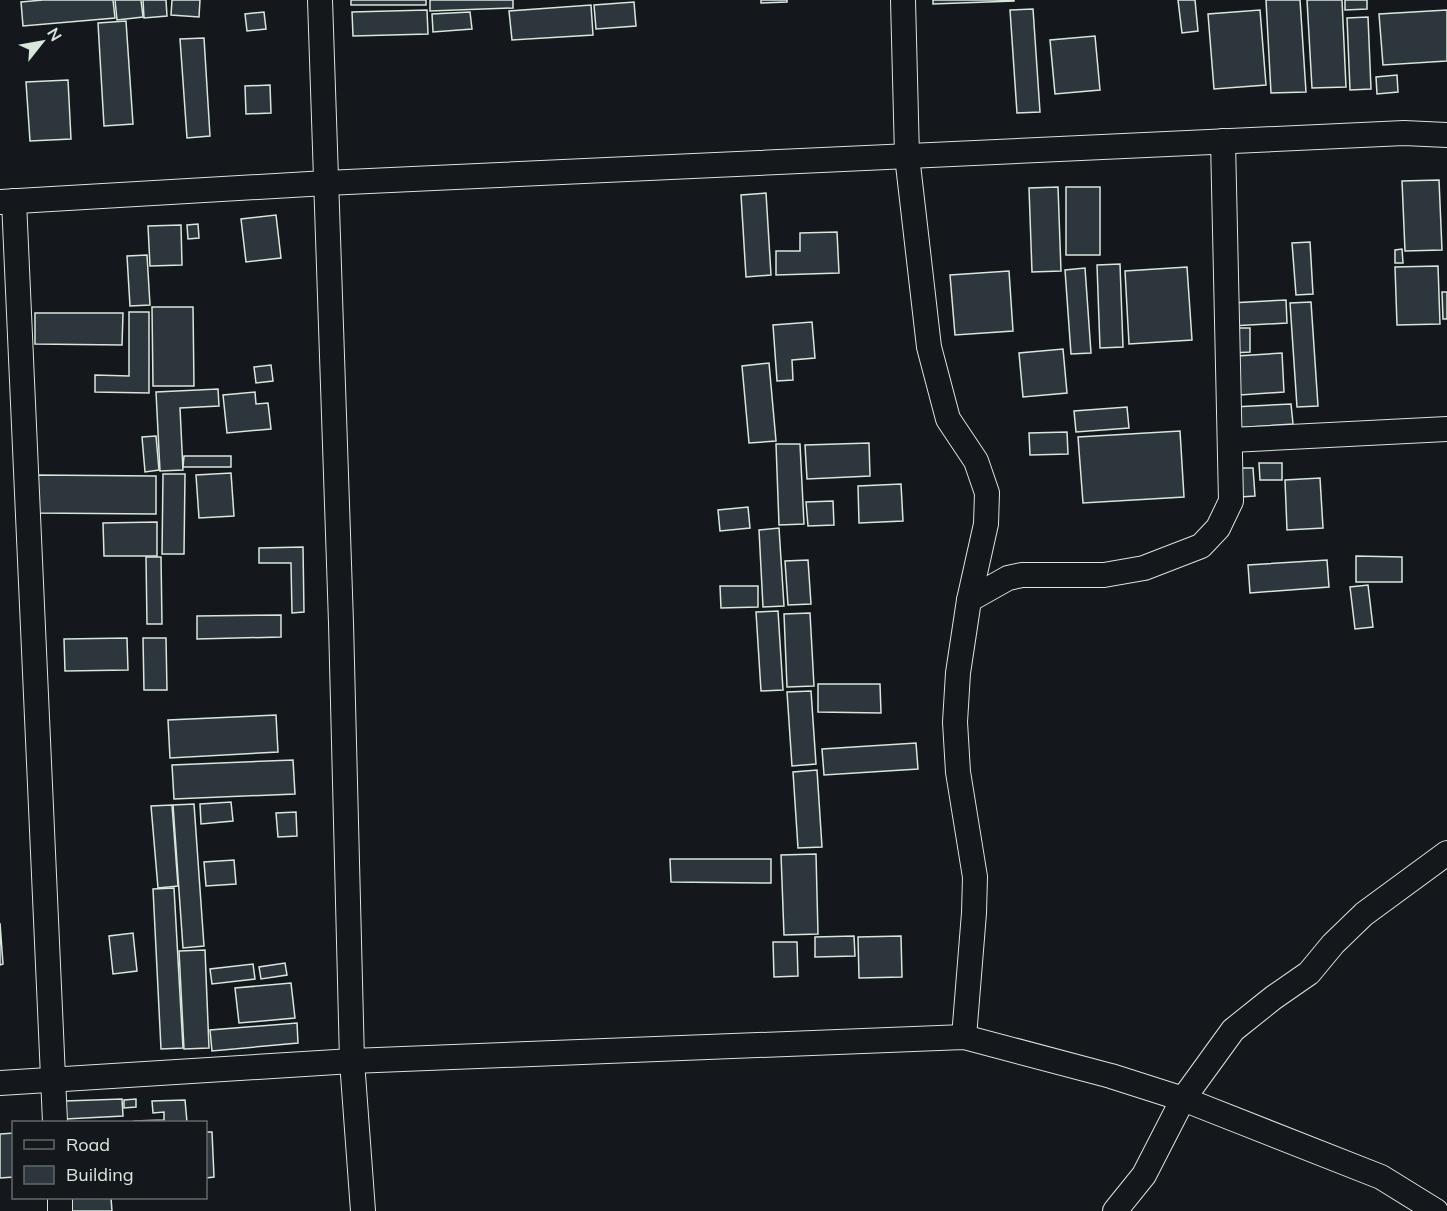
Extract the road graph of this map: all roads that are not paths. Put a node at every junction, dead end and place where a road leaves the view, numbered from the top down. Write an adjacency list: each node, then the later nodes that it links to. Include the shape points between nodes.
1 (320, 0): 6 (street)
2 (903, 0): 5 (street)
3 (1447, 135): 4 (street, via 1404,133)
4 (1223, 141): 5 (street); 9 (street)
5 (907, 156): 6 (street); 10 (street, via 929,347 948,419 976,461 987,493 986,524)
6 (326, 183): 7 (street); 13 (street)
7 (7, 202): 14 (street)
8 (1447, 429): 9 (street)
9 (1231, 440): 10 (street, via 1231,501 1218,528 1201,546 1144,568 1104,574 1008,578)
10 (969, 600): 12 (street, via 955,722 958,772 975,877)
11 (1447, 853): 16 (street, via 1364,914 1309,973 1233,1030)
12 (964, 1037): 13 (street); 16 (street)
13 (352, 1061): 14 (street); 18 (street)
14 (52, 1080): 15 (street); 17 (street)
15 (0, 1083)
16 (1183, 1099): 19 (street, via 1144,1175); 20 (street, via 1381,1177)
17 (55, 1121)
18 (363, 1211)
19 (1115, 1211)
20 (1436, 1211)

